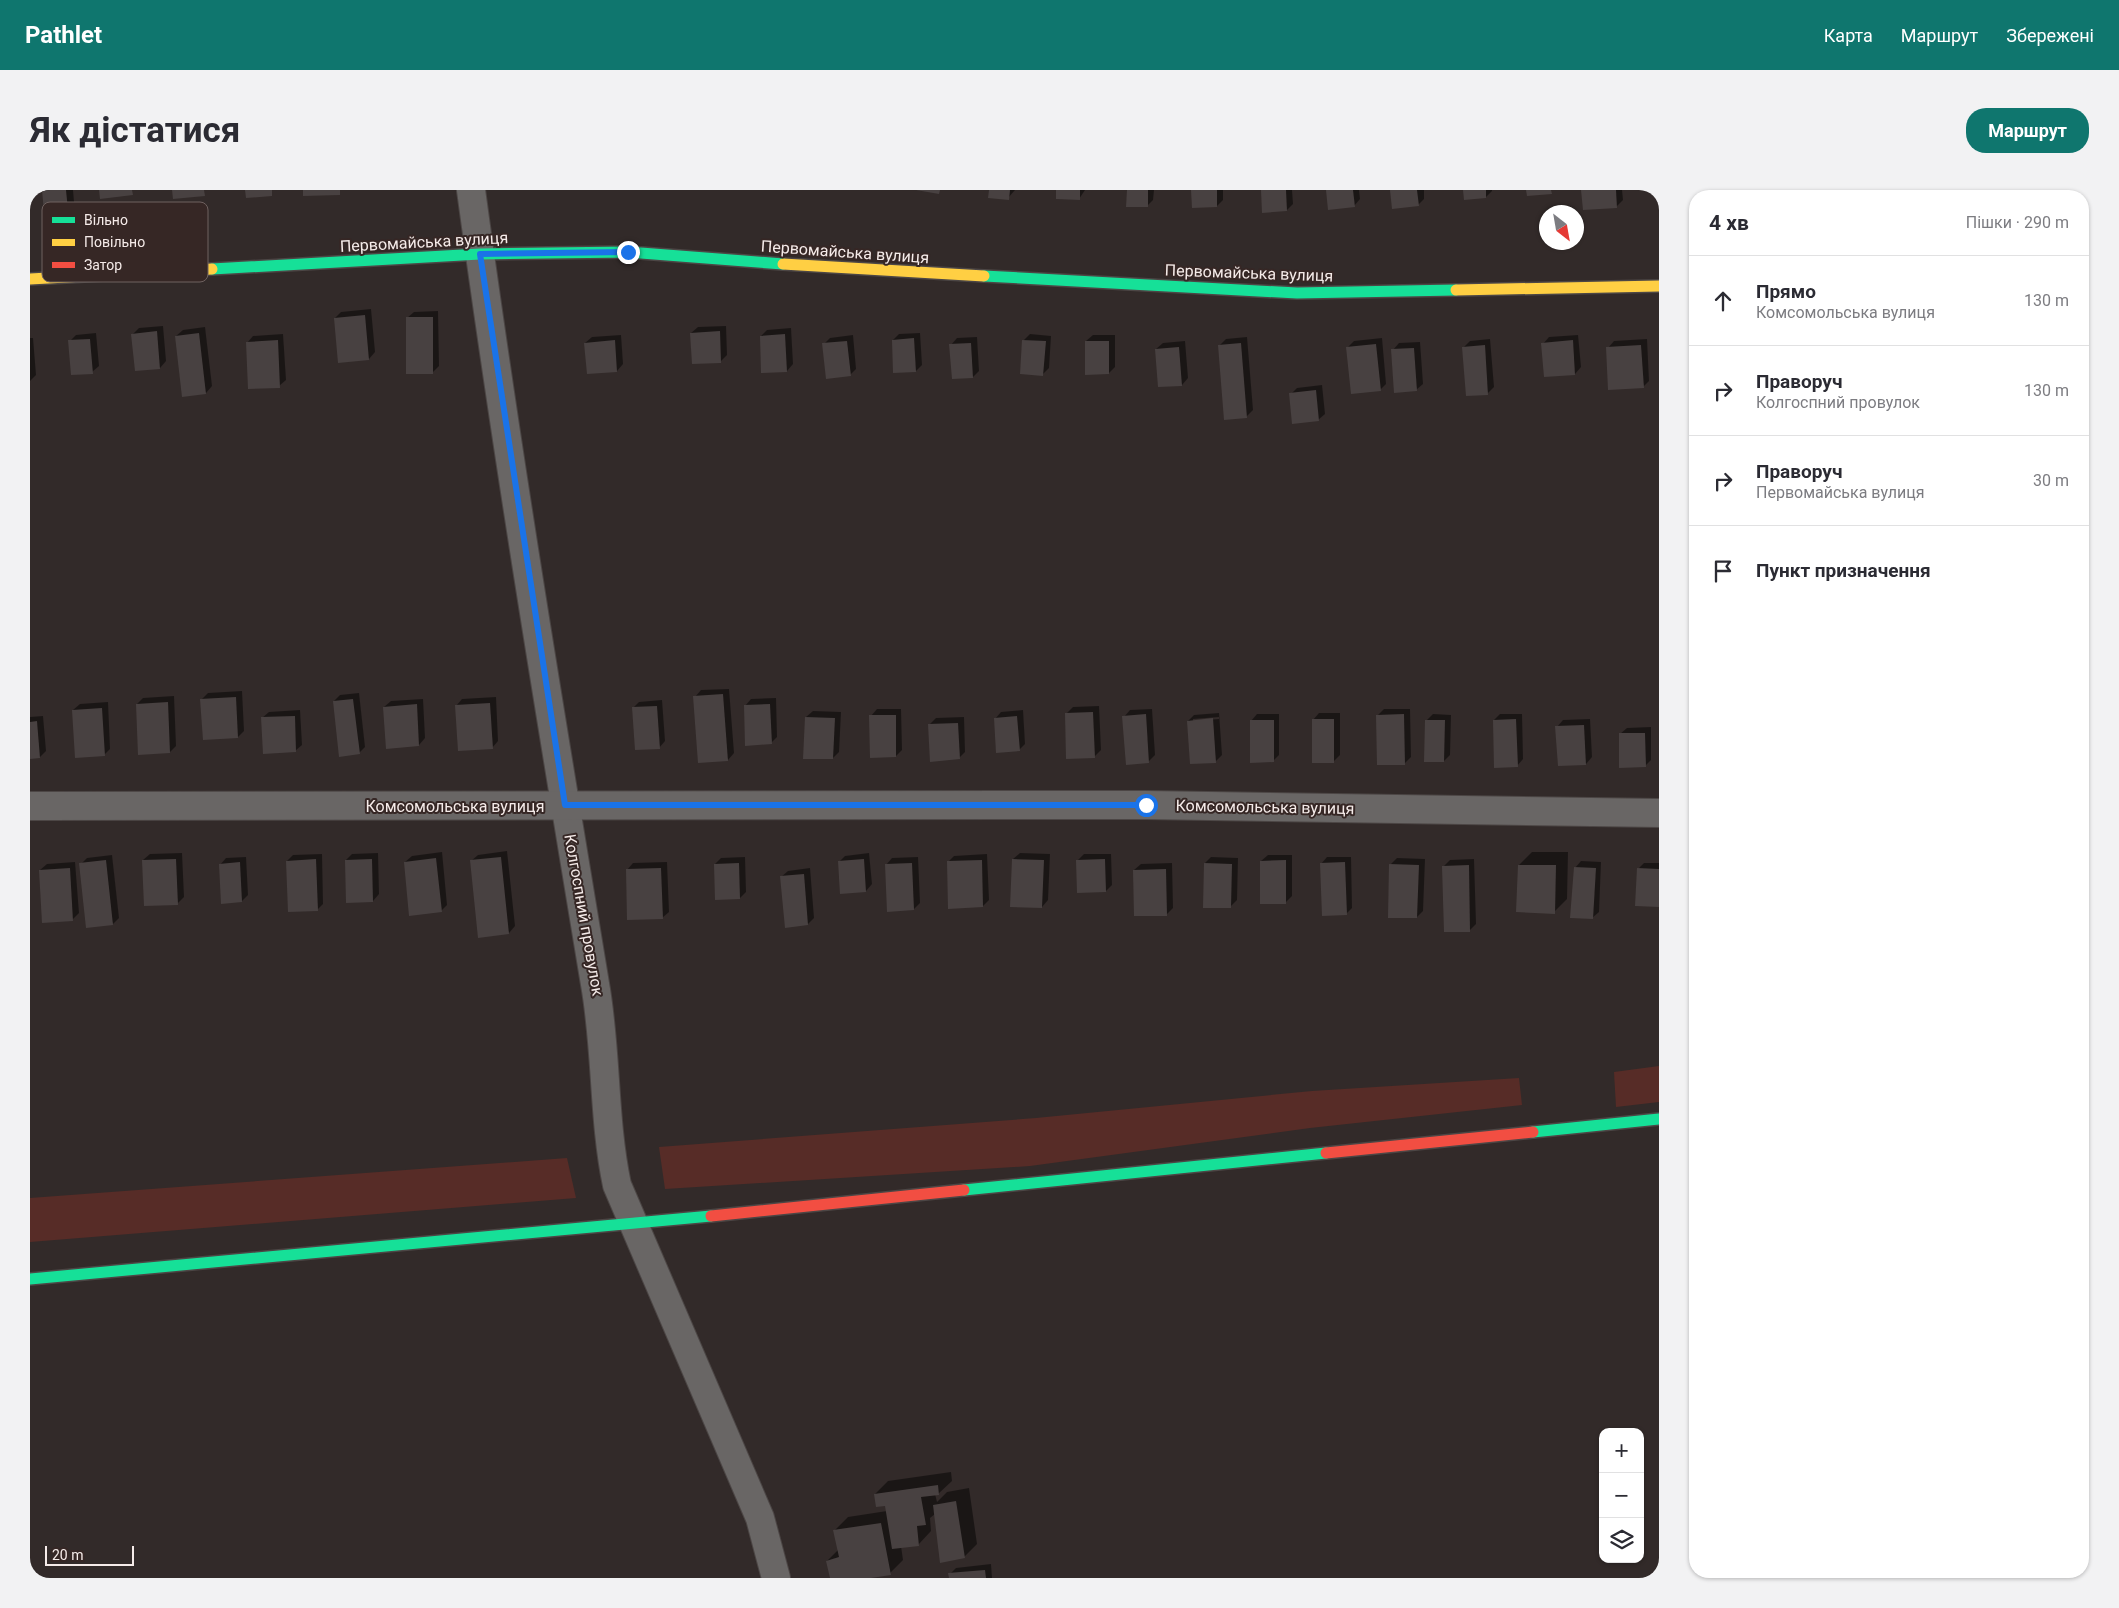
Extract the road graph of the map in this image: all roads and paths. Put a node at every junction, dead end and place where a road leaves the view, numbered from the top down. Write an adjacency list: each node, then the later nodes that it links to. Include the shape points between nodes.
1 (471, 190): 2 (street, Колгоспний провулок)
2 (480, 254): 3 (main road, Первомайська вулиця); 4 (main road, Первомайська вулиця, via 628,252 775,264 1296,293); 5 (street, Колгоспний провулок)
3 (208, 269)
4 (1659, 286)
5 (565, 805): 6 (street, Комсомольська вулиця); 7 (street, Комсомольська вулиця, via 1146,805); 9 (street, Колгоспний провулок, via 600,1012 609,1147 617,1185)
6 (30, 806)
7 (1659, 813)
8 (1659, 1120): 9 (main road)
9 (633, 1224): 10 (main road); 11 (street, Колгоспний провулок, via 760,1518)
10 (30, 1279)
11 (776, 1578)

